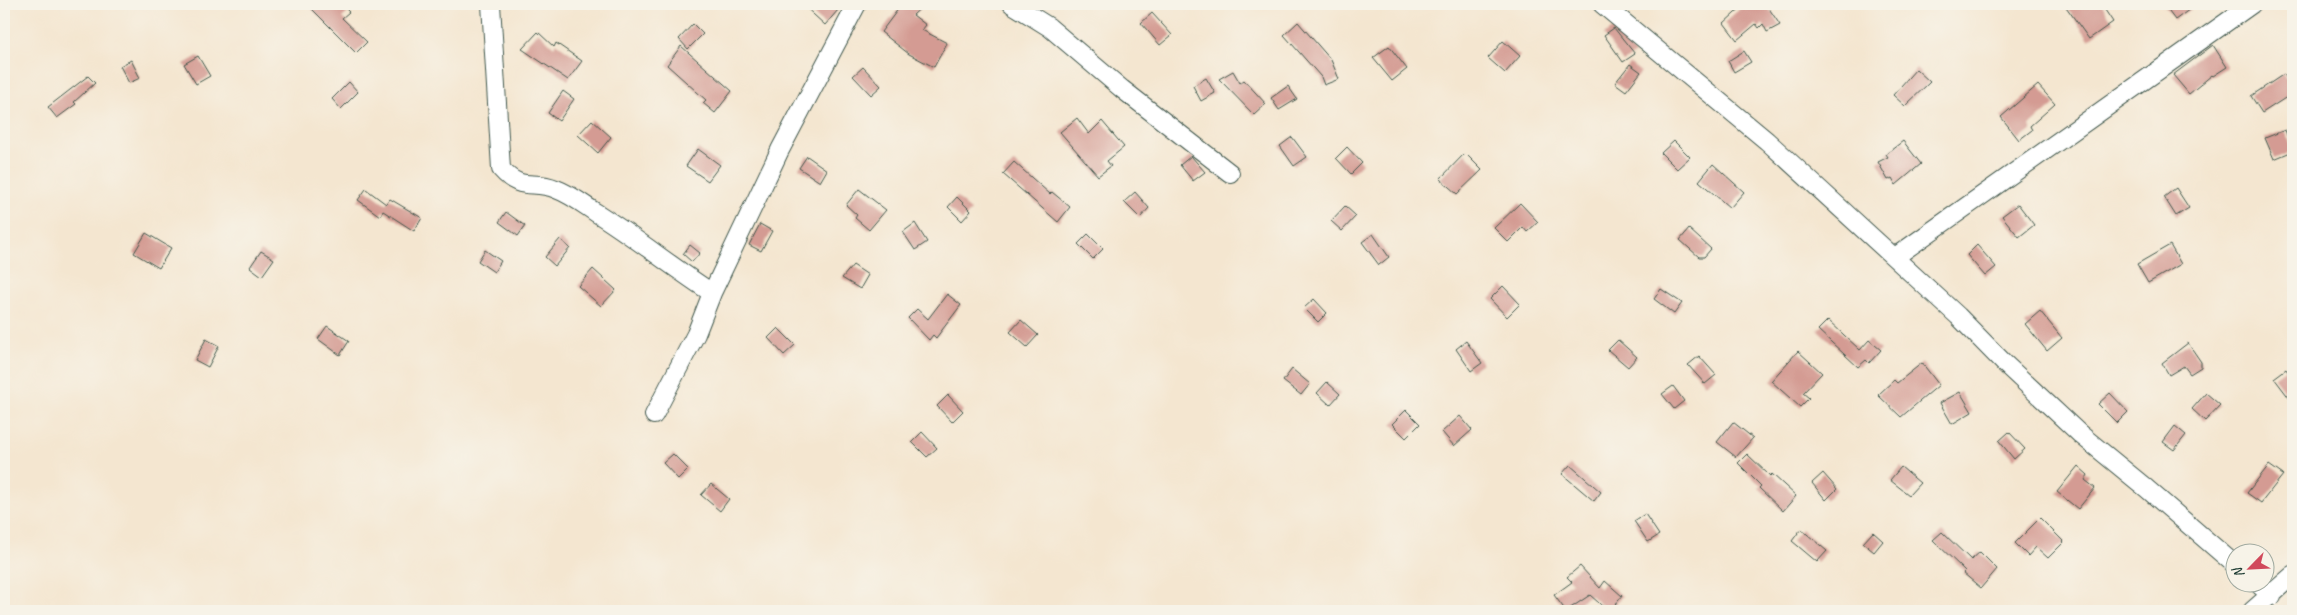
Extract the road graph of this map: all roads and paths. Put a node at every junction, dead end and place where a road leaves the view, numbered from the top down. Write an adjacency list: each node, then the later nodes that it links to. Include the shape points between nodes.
1 (491, 4): 8 (street, via 501,169 510,180 527,186 554,188 568,194)
2 (857, 4): 8 (street, via 780,150)
3 (1012, 4): 6 (street, via 1049,27)
4 (2252, 4): 7 (street)
5 (1607, 6): 7 (street, via 1767,140)
6 (1230, 173)
7 (1895, 257): 10 (street, via 2080,434)
8 (712, 293): 9 (street, via 696,334)
9 (654, 415)
10 (2224, 556)
11 (2293, 575): 13 (street)
12 (2267, 592): 13 (street)
13 (2272, 596): 14 (street)
14 (2252, 611)

